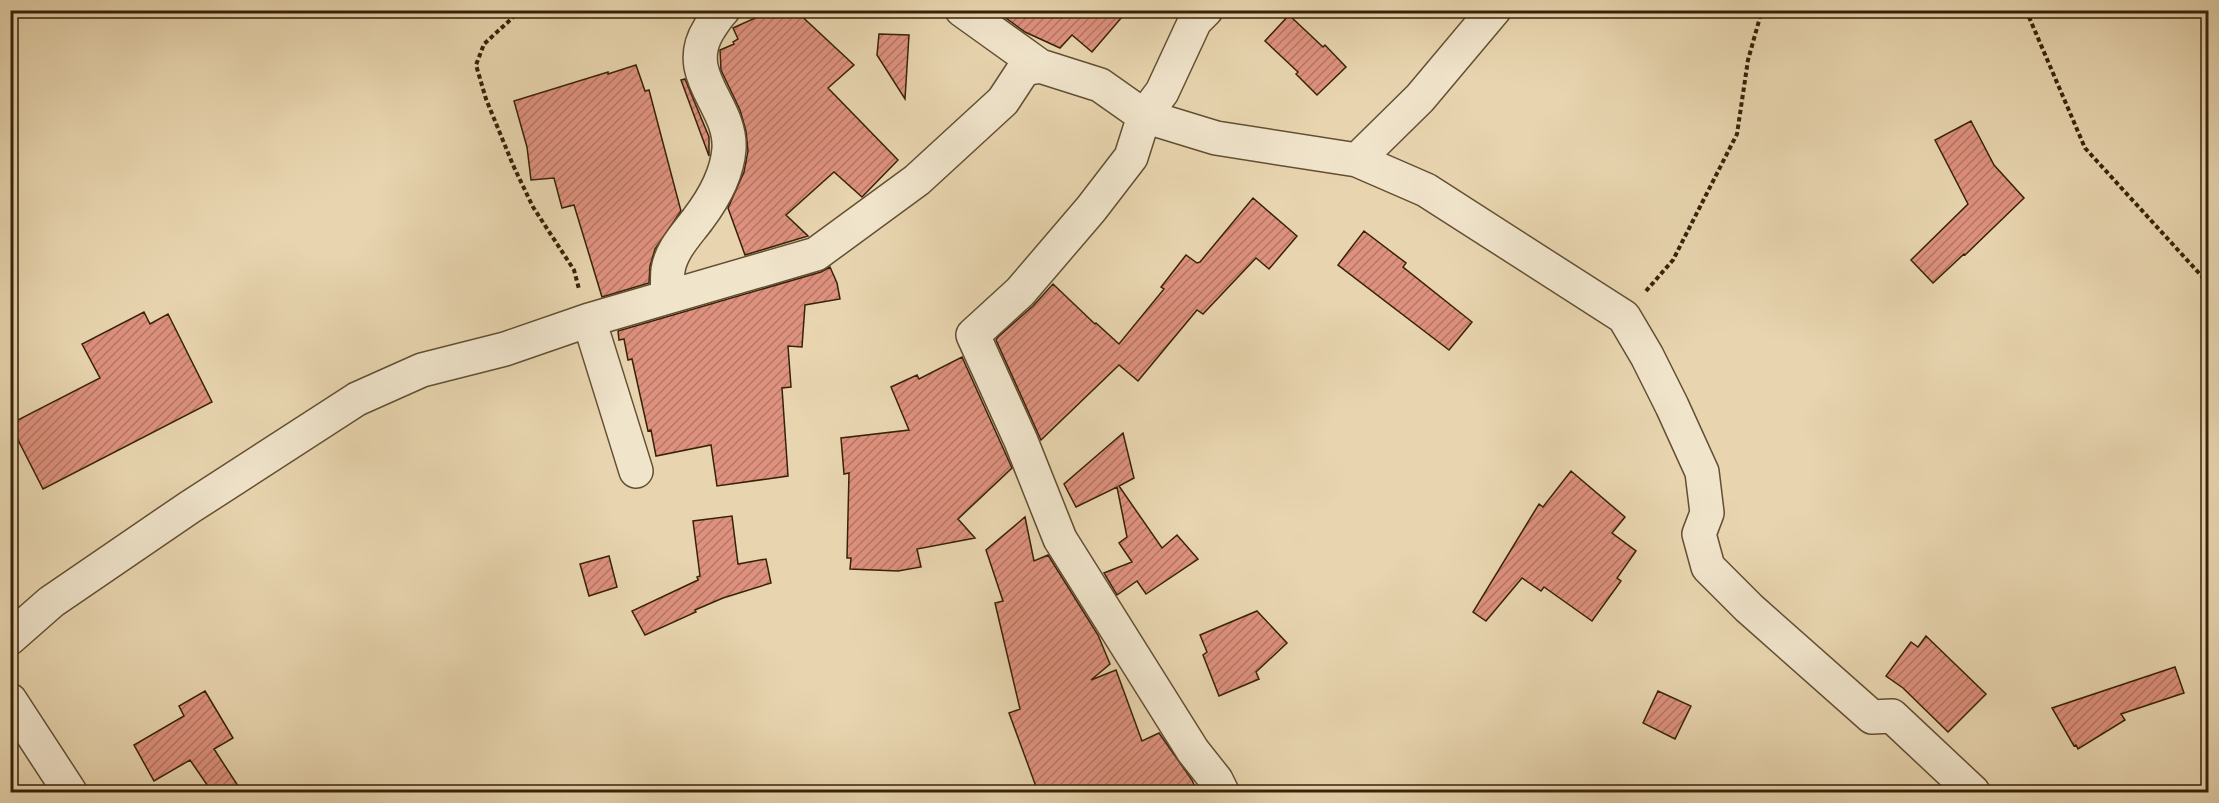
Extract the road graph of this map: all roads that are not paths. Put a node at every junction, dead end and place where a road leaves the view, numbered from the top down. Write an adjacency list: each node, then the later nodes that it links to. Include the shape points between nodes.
1 (723, 10): 8 (street, via 699,52 701,70 729,142 728,166 668,268)
2 (963, 10): 5 (street)
3 (1206, 10): 6 (street, via 1195,21 1162,92)
4 (1494, 10): 7 (street, via 1420,98)
5 (1040, 66): 6 (street, via 1100,85); 8 (street, via 1023,69 1003,101 917,180 816,254)
6 (1144, 116): 7 (street, via 1216,138); 14 (street, via 1131,157 1091,209 1020,292 973,335 1060,539)
7 (1357, 160): 15 (street, via 1426,190 1624,317 1647,356 1702,472 1707,513 1699,534 1708,567 1872,717 1892,716)
8 (667, 297): 9 (street)
9 (588, 320): 10 (street); 11 (street, via 505,349 422,370 357,399 60,596)
10 (636, 471)
11 (10, 638)
12 (10, 700): 13 (street)
13 (70, 792)
14 (1222, 792)
15 (1974, 792)

